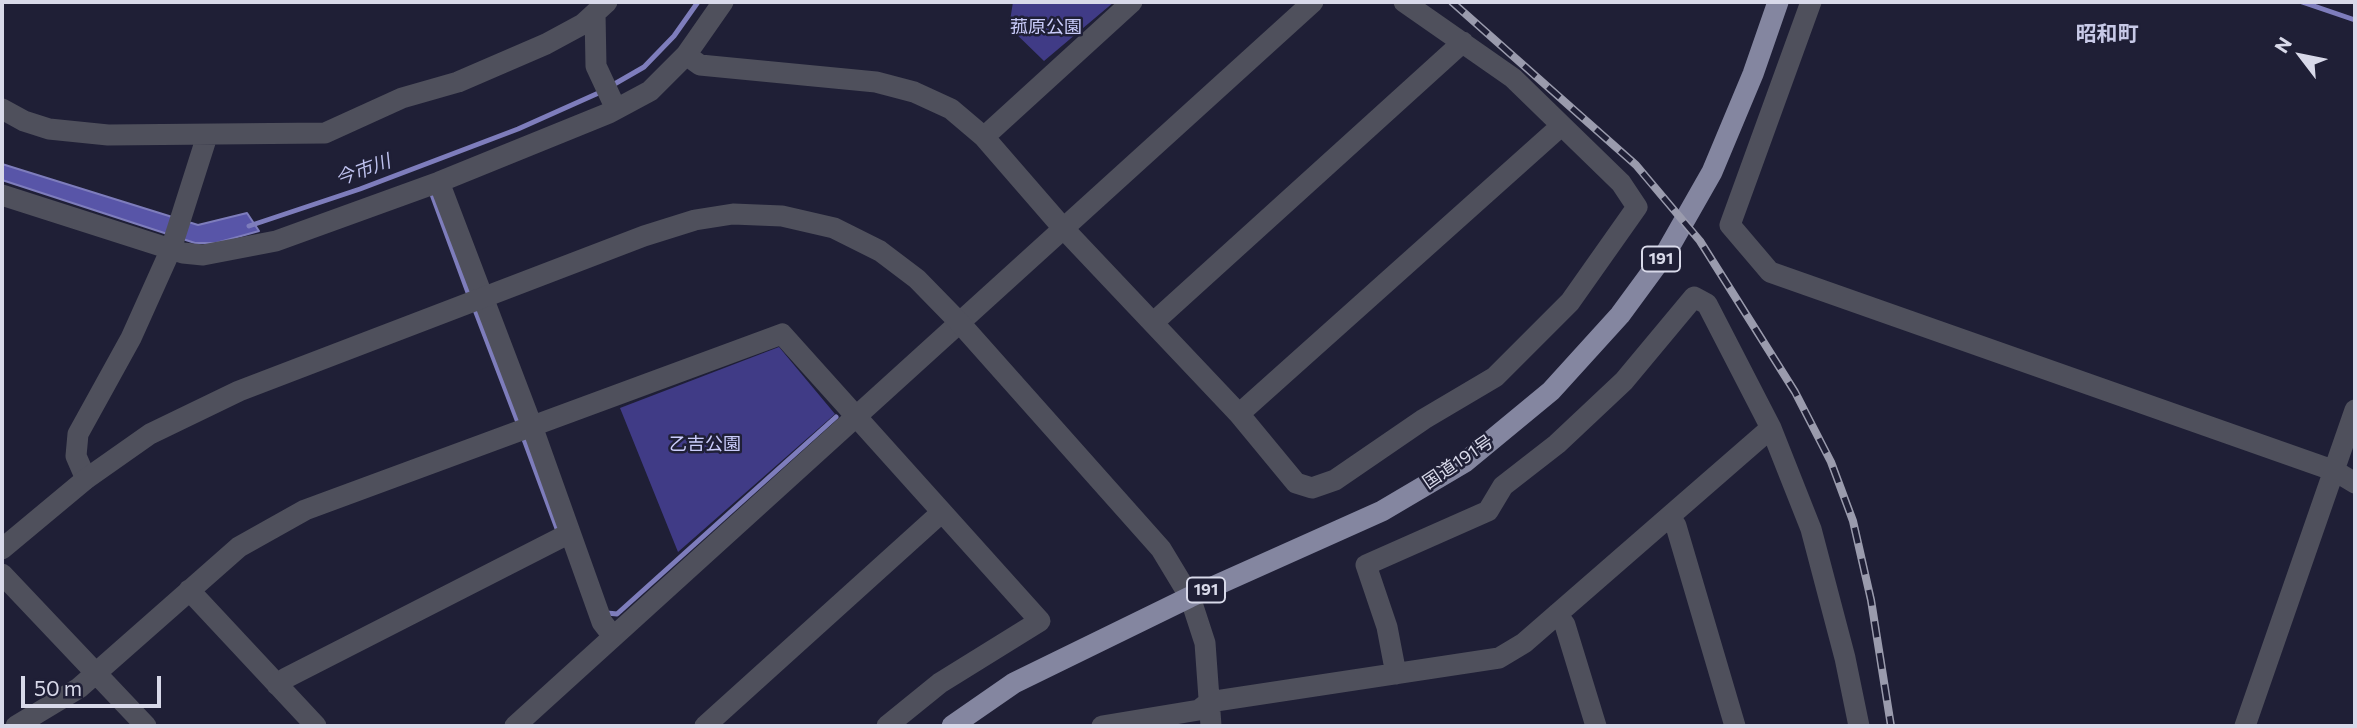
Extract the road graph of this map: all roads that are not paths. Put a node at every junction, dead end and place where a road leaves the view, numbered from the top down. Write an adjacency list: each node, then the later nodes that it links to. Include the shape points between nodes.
1 (723, 2): 9 (street)
2 (1132, 2): 14 (street)
3 (1313, 2): 17 (street)
4 (1404, 2): 8 (street)
5 (1778, 2): 36 (highway, 国道191号 / 191, via 1712,172 1668,251 1620,315 1551,391 1465,462 1382,511)
6 (1811, 2): 27 (street, via 1730,225 1770,272)
7 (601, 7): 10 (street, via 598,71); 13 (street, via 583,24 546,44 458,82 402,98 326,133)
8 (1462, 42): 12 (street, via 1513,78); 21 (street)
9 (686, 55): 10 (street, via 650,90); 14 (street, via 700,65 902,88 951,109)
10 (614, 105): 15 (street)
11 (2, 109): 13 (street, via 49,129)
12 (1561, 126): 23 (street); 23 (street, via 1621,183 1637,207 1570,302 1494,377 1335,480 1311,488 1296,483)
13 (207, 136): 18 (street)
14 (984, 137): 17 (street)
15 (439, 182): 18 (street, via 276,241 203,255); 19 (street)
16 (2, 195): 18 (street)
17 (1063, 228): 20 (street); 21 (street)
18 (174, 244): 28 (street, via 131,338 78,434 76,456)
19 (483, 298): 20 (street, via 695,220 733,214 782,216 834,228 880,251 917,279); 25 (street); 28 (street, via 239,391 150,434)
20 (959, 321): 24 (street); 36 (street, via 1161,550)
21 (1154, 322): 23 (street)
22 (2355, 410): 27 (street)
23 (1239, 414)
24 (859, 416): 25 (street, via 782,334); 30 (street); 38 (street)
25 (532, 426): 32 (street); 35 (street, via 304,510 239,547)
26 (1771, 428): 31 (street); 40 (street, via 1707,304 1694,297 1624,381 1557,444 1503,486 1488,511 1366,565 1387,627); 54 (street, via 1811,529)
27 (2335, 471): 29 (street); 55 (street)
28 (86, 479): 33 (street)
29 (2355, 483)
30 (942, 512): 47 (street); 48 (street, via 1040,621 940,683)
31 (1670, 516): 37 (street); 53 (street)
32 (570, 533): 38 (street, via 602,622); 41 (street)
33 (2, 549)
34 (2, 574): 39 (street)
35 (188, 590): 39 (street); 41 (street)
36 (1190, 597): 42 (street, via 1205,643); 49 (highway, 国道191号 / 191, via 1014,683)
37 (1557, 614): 40 (street, via 1499,658); 52 (street, via 1565,625)
38 (612, 635): 46 (street)
39 (97, 674): 43 (street); 44 (street)
40 (1396, 674): 42 (street)
41 (278, 685): 45 (street)
42 (1209, 702): 50 (street, via 1199,710); 51 (street)
43 (16, 726)
44 (146, 726)
45 (316, 726)
46 (515, 726)
47 (705, 726)
48 (887, 726)
49 (952, 726)
50 (1102, 726)
51 (1211, 726)
52 (1596, 726)
53 (1735, 726)
54 (1858, 726)
55 (2245, 726)

